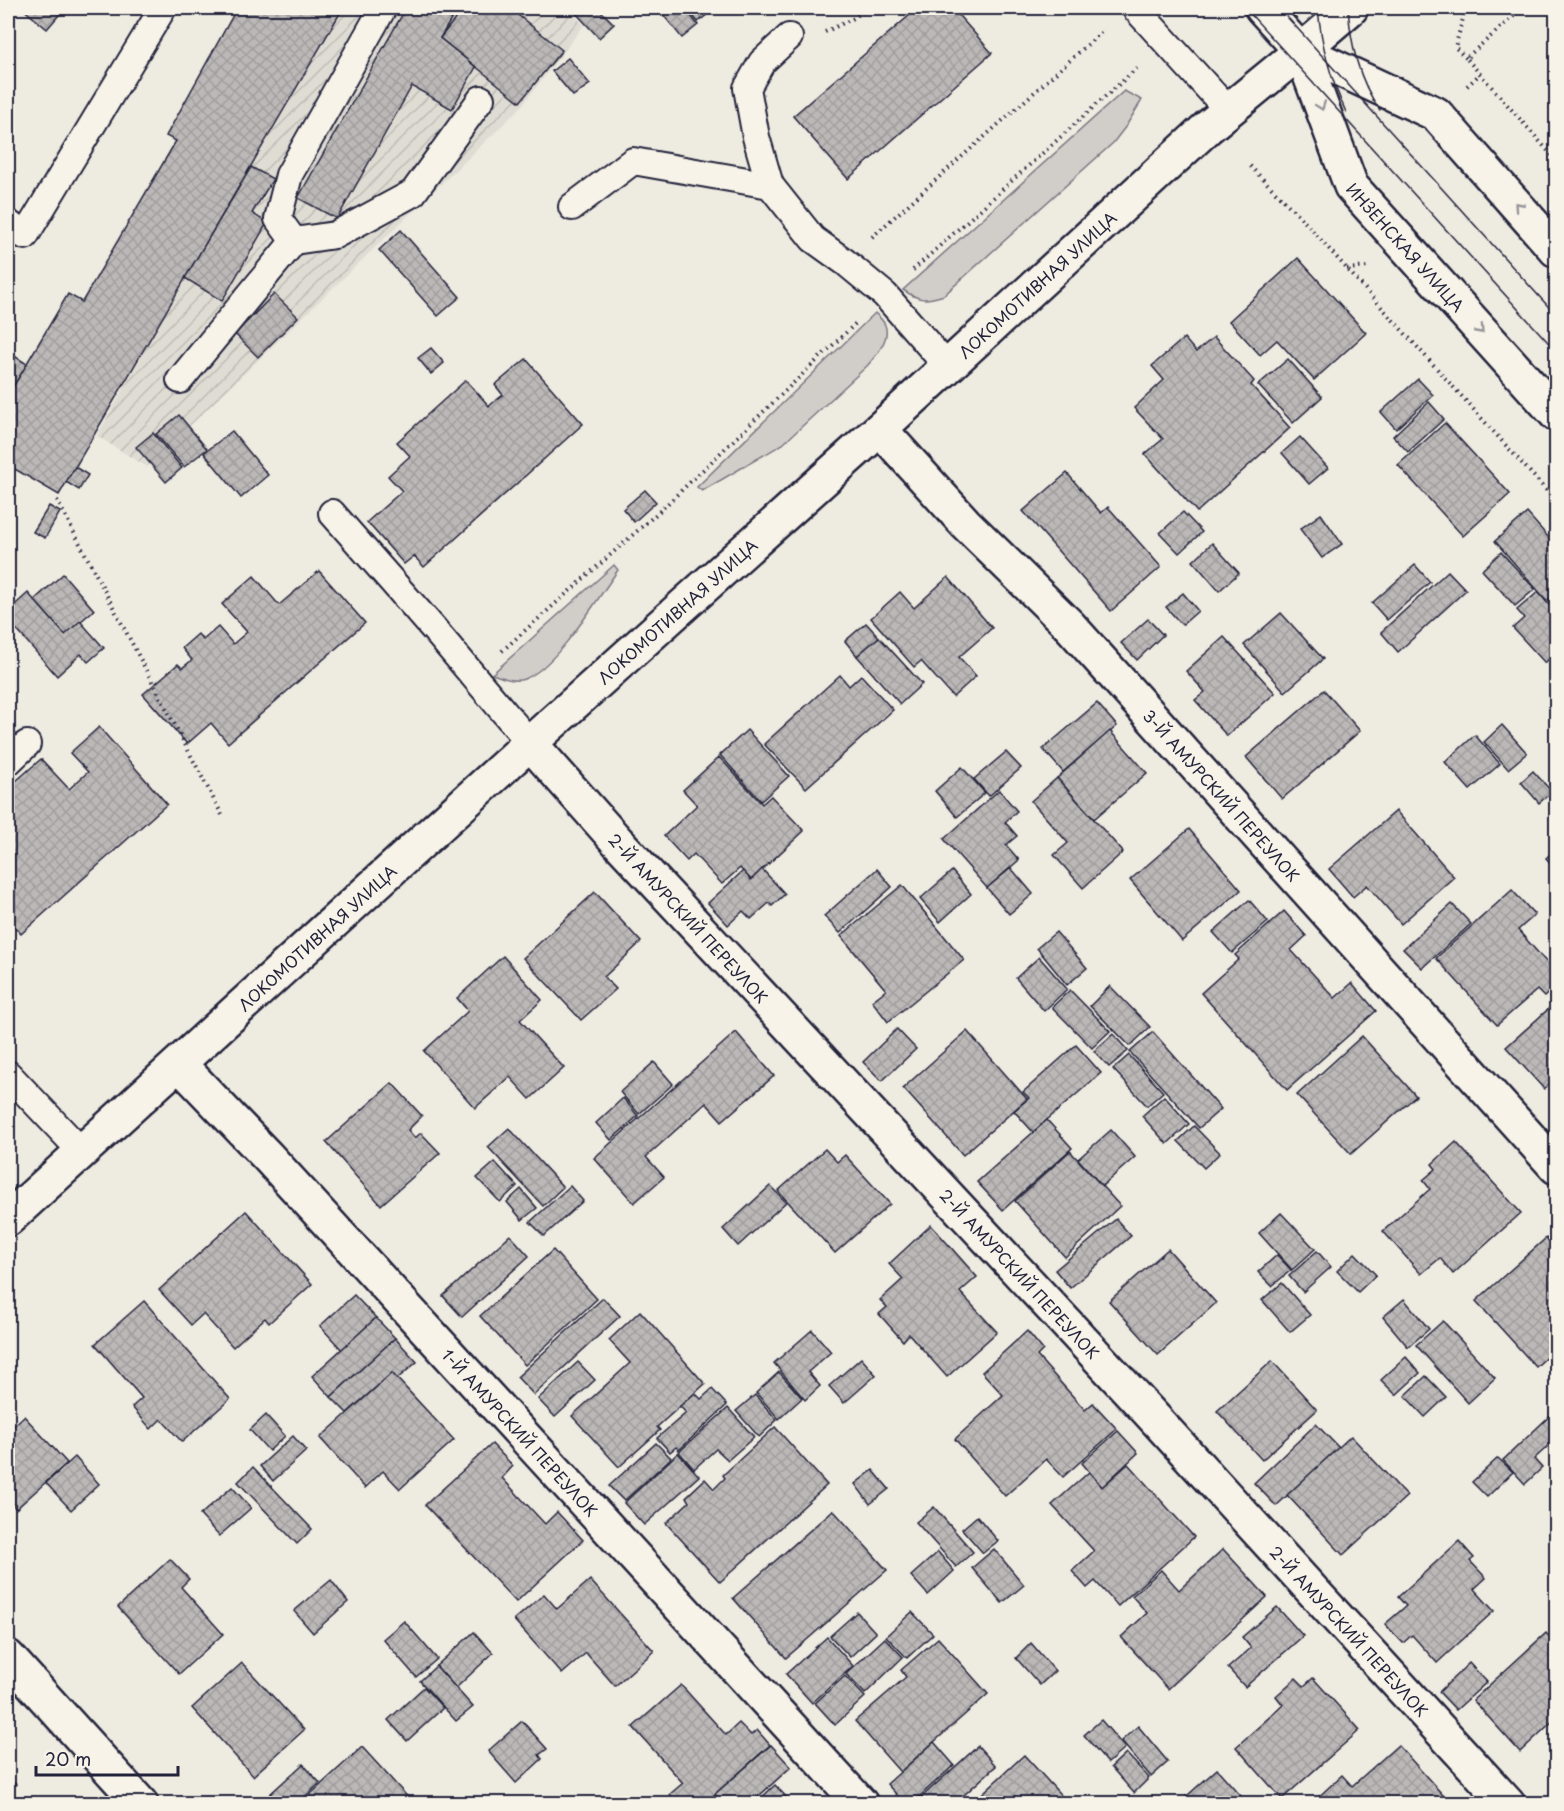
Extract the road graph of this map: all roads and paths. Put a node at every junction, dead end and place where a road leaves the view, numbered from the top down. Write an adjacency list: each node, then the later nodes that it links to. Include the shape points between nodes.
1 (164, 8): 22 (lane, via 25,237)
2 (383, 8): 23 (lane, via 289,175 278,219)
3 (868, 8): 10 (path, via 813,38)
4 (1134, 8): 17 (lane)
5 (1262, 8): 11 (street, ИНЗЕНСКАЯ УЛИЦА)
6 (1351, 8): 11 (street, ЛОКОМОТИВНАЯ УЛИЦА)
7 (1466, 8): 12 (path, via 1455,47)
8 (1522, 8): 12 (path)
9 (1105, 30): 25 (path)
10 (789, 37): 20 (lane, via 762,62 747,88)
11 (1301, 51): 17 (street, ЛОКОМОТИВНАЯ УЛИЦА); 24 (street, ИНЗЕНСКАЯ УЛИЦА, one-way to 11, via 1436,114); 29 (street, ИНЗЕНСКАЯ УЛИЦА, one-way to 29, via 1351,186)
12 (1466, 58): 14 (path)
13 (1140, 66): 26 (path)
14 (1480, 74): 15 (path); 18 (path)
15 (1460, 92)
16 (481, 99): 23 (lane, via 413,193 335,235)
17 (1228, 110): 27 (street, ЛОКОМОТИВНАЯ УЛИЦА)
18 (1557, 160)
19 (1250, 166): 32 (path)
20 (770, 184): 21 (lane, via 633,161); 25 (lane, via 813,238)
21 (572, 207)
22 (8, 223)
23 (294, 241): 28 (lane)
24 (1557, 250)
25 (845, 262): 26 (lane)
26 (885, 295): 27 (lane); 34 (path, via 663,509)
27 (948, 367): 30 (street, ЛОКОМОТИВНАЯ УЛИЦА)
28 (180, 380)
29 (1557, 414)
30 (880, 429): 35 (street, ЛОКОМОТИВНАЯ УЛИЦА); 42 (street, 3-Й АМУРСКИЙ ПЕРЕУЛОК, via 966,524 1069,625)
31 (57, 500): 38 (path)
32 (1557, 501)
33 (333, 513): 34 (lane)
34 (474, 675): 35 (lane)
35 (530, 743): 39 (street, ЛОКОМОТИВНАЯ УЛИЦА); 49 (street, 2-Й АМУРСКИЙ ПЕРЕУЛОК)
36 (27, 744): 37 (lane)
37 (8, 762)
38 (222, 815)
39 (179, 1064): 41 (street, ЛОКОМОТИВНАЯ УЛИЦА); 48 (street, 1-Й АМУРСКИЙ ПЕРЕУЛОК)
40 (8, 1074): 41 (lane)
41 (82, 1152): 43 (street, ЛОКОМОТИВНАЯ УЛИЦА)
42 (1557, 1167)
43 (8, 1219)
44 (8, 1657): 47 (street)
45 (16, 1782): 46 (path)
46 (8, 1794)
47 (141, 1803)
48 (861, 1803)
49 (1508, 1803)

